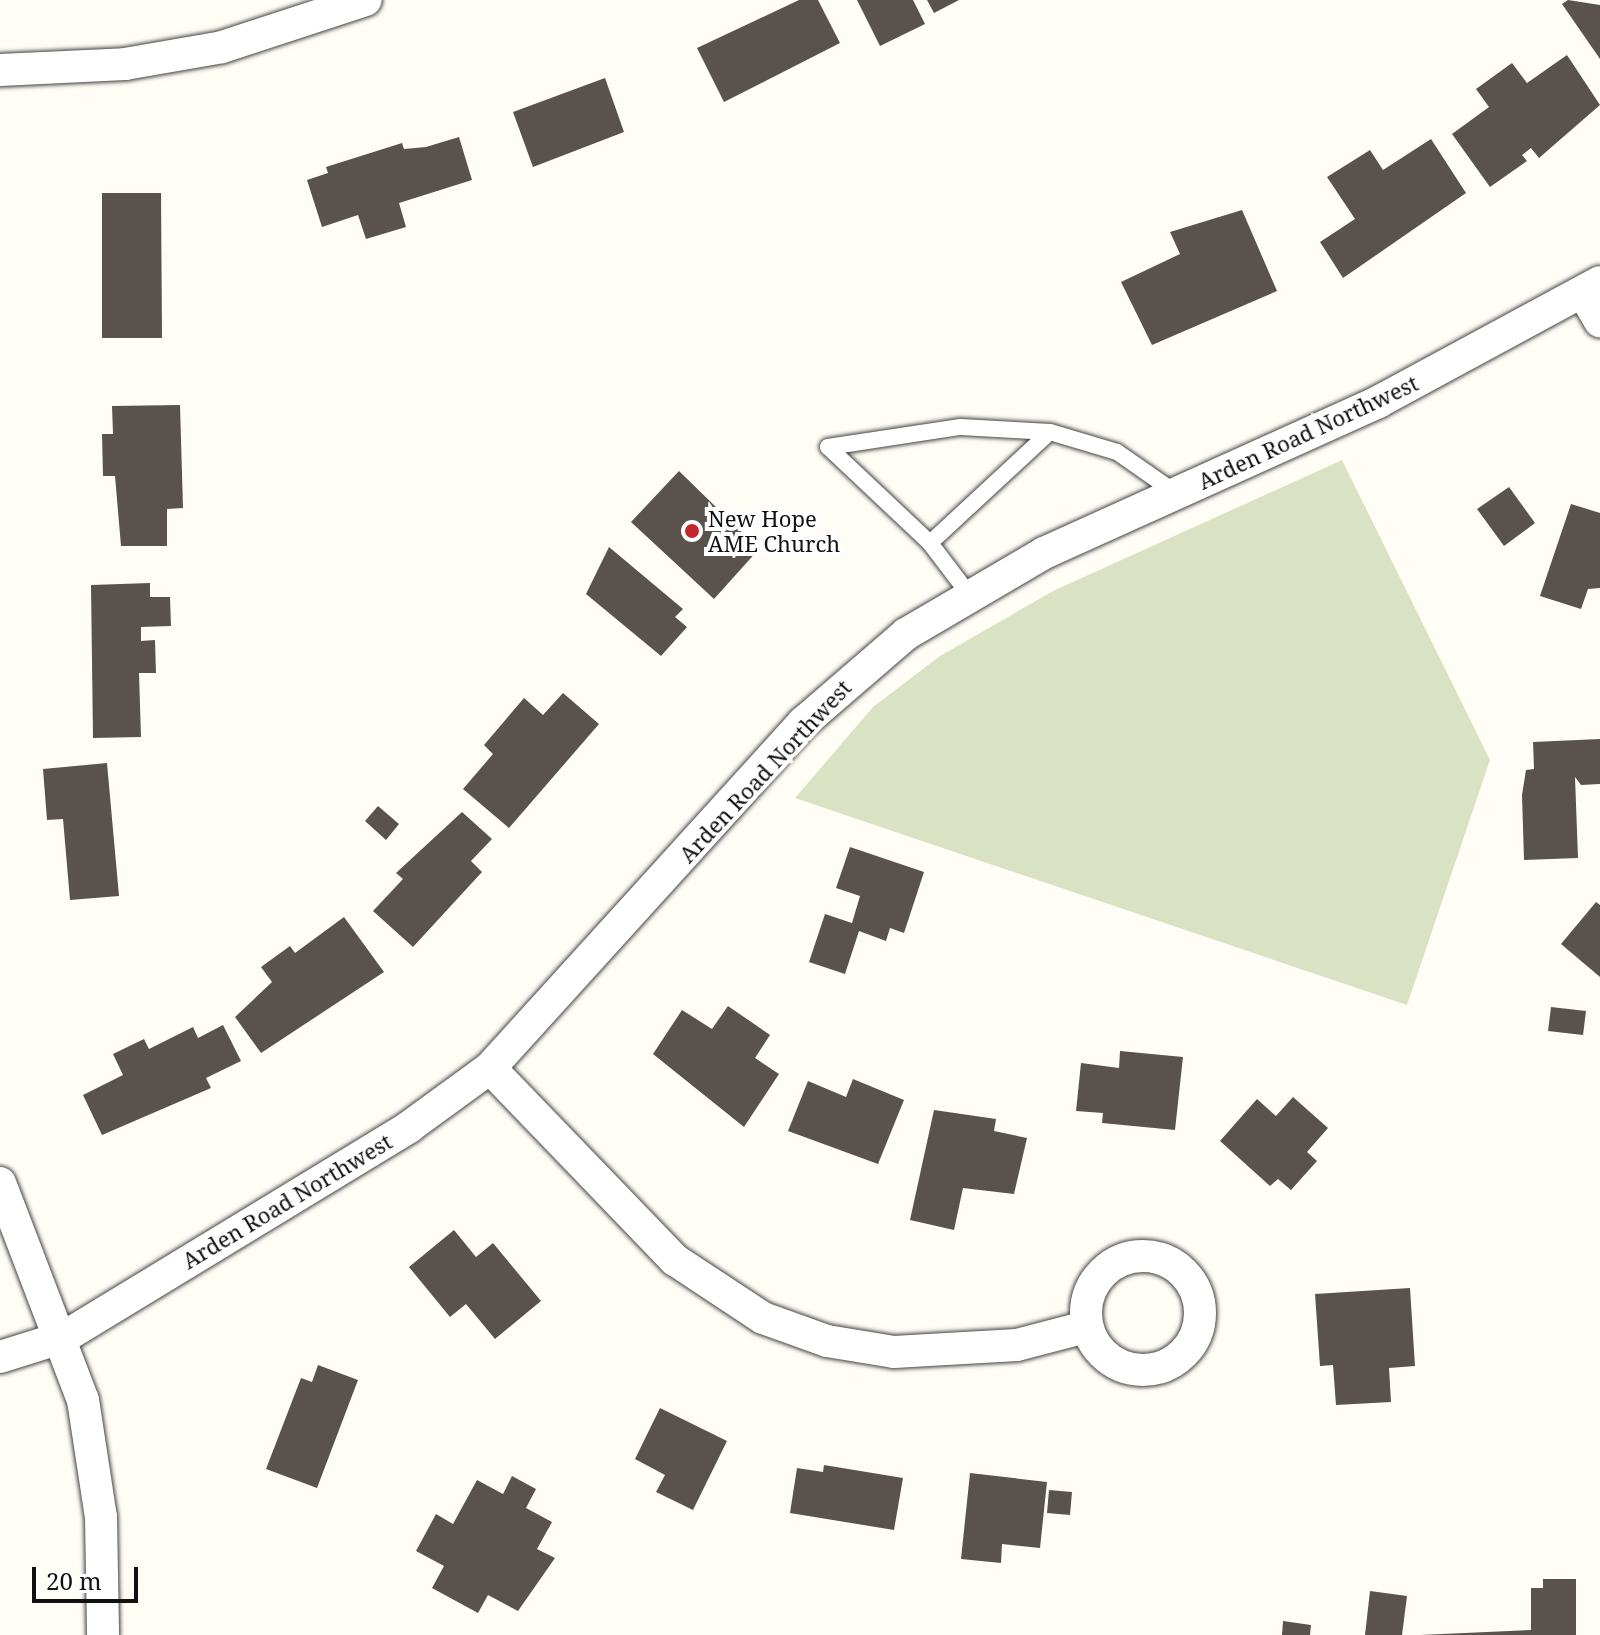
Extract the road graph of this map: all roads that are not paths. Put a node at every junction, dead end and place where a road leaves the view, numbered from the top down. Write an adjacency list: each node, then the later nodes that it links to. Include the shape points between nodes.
1 (366, 0): 2 (street, via 222,47 125,64)
2 (0, 70)
3 (1592, 287): 4 (street); 6 (street, Arden Road Northwest, via 1378,402)
4 (1600, 322)
5 (1050, 432): 6 (lane, via 1117,452); 7 (lane); 7 (lane, via 961,427 828,447)
6 (1176, 493): 8 (street, Arden Road Northwest, via 1044,553)
7 (930, 543): 8 (lane)
8 (971, 597): 9 (street, Arden Road Northwest, via 906,634 803,723)
9 (490, 1068): 11 (street, via 675,1260 763,1318 827,1341 894,1352 1017,1345); 12 (street, Arden Road Northwest, via 409,1127)
10 (0, 1183): 12 (street)
11 (1086, 1327)
12 (64, 1337): 13 (street, Arden Road Northwest); 14 (street, via 96,1463)
13 (0, 1357)
14 (103, 1635)

